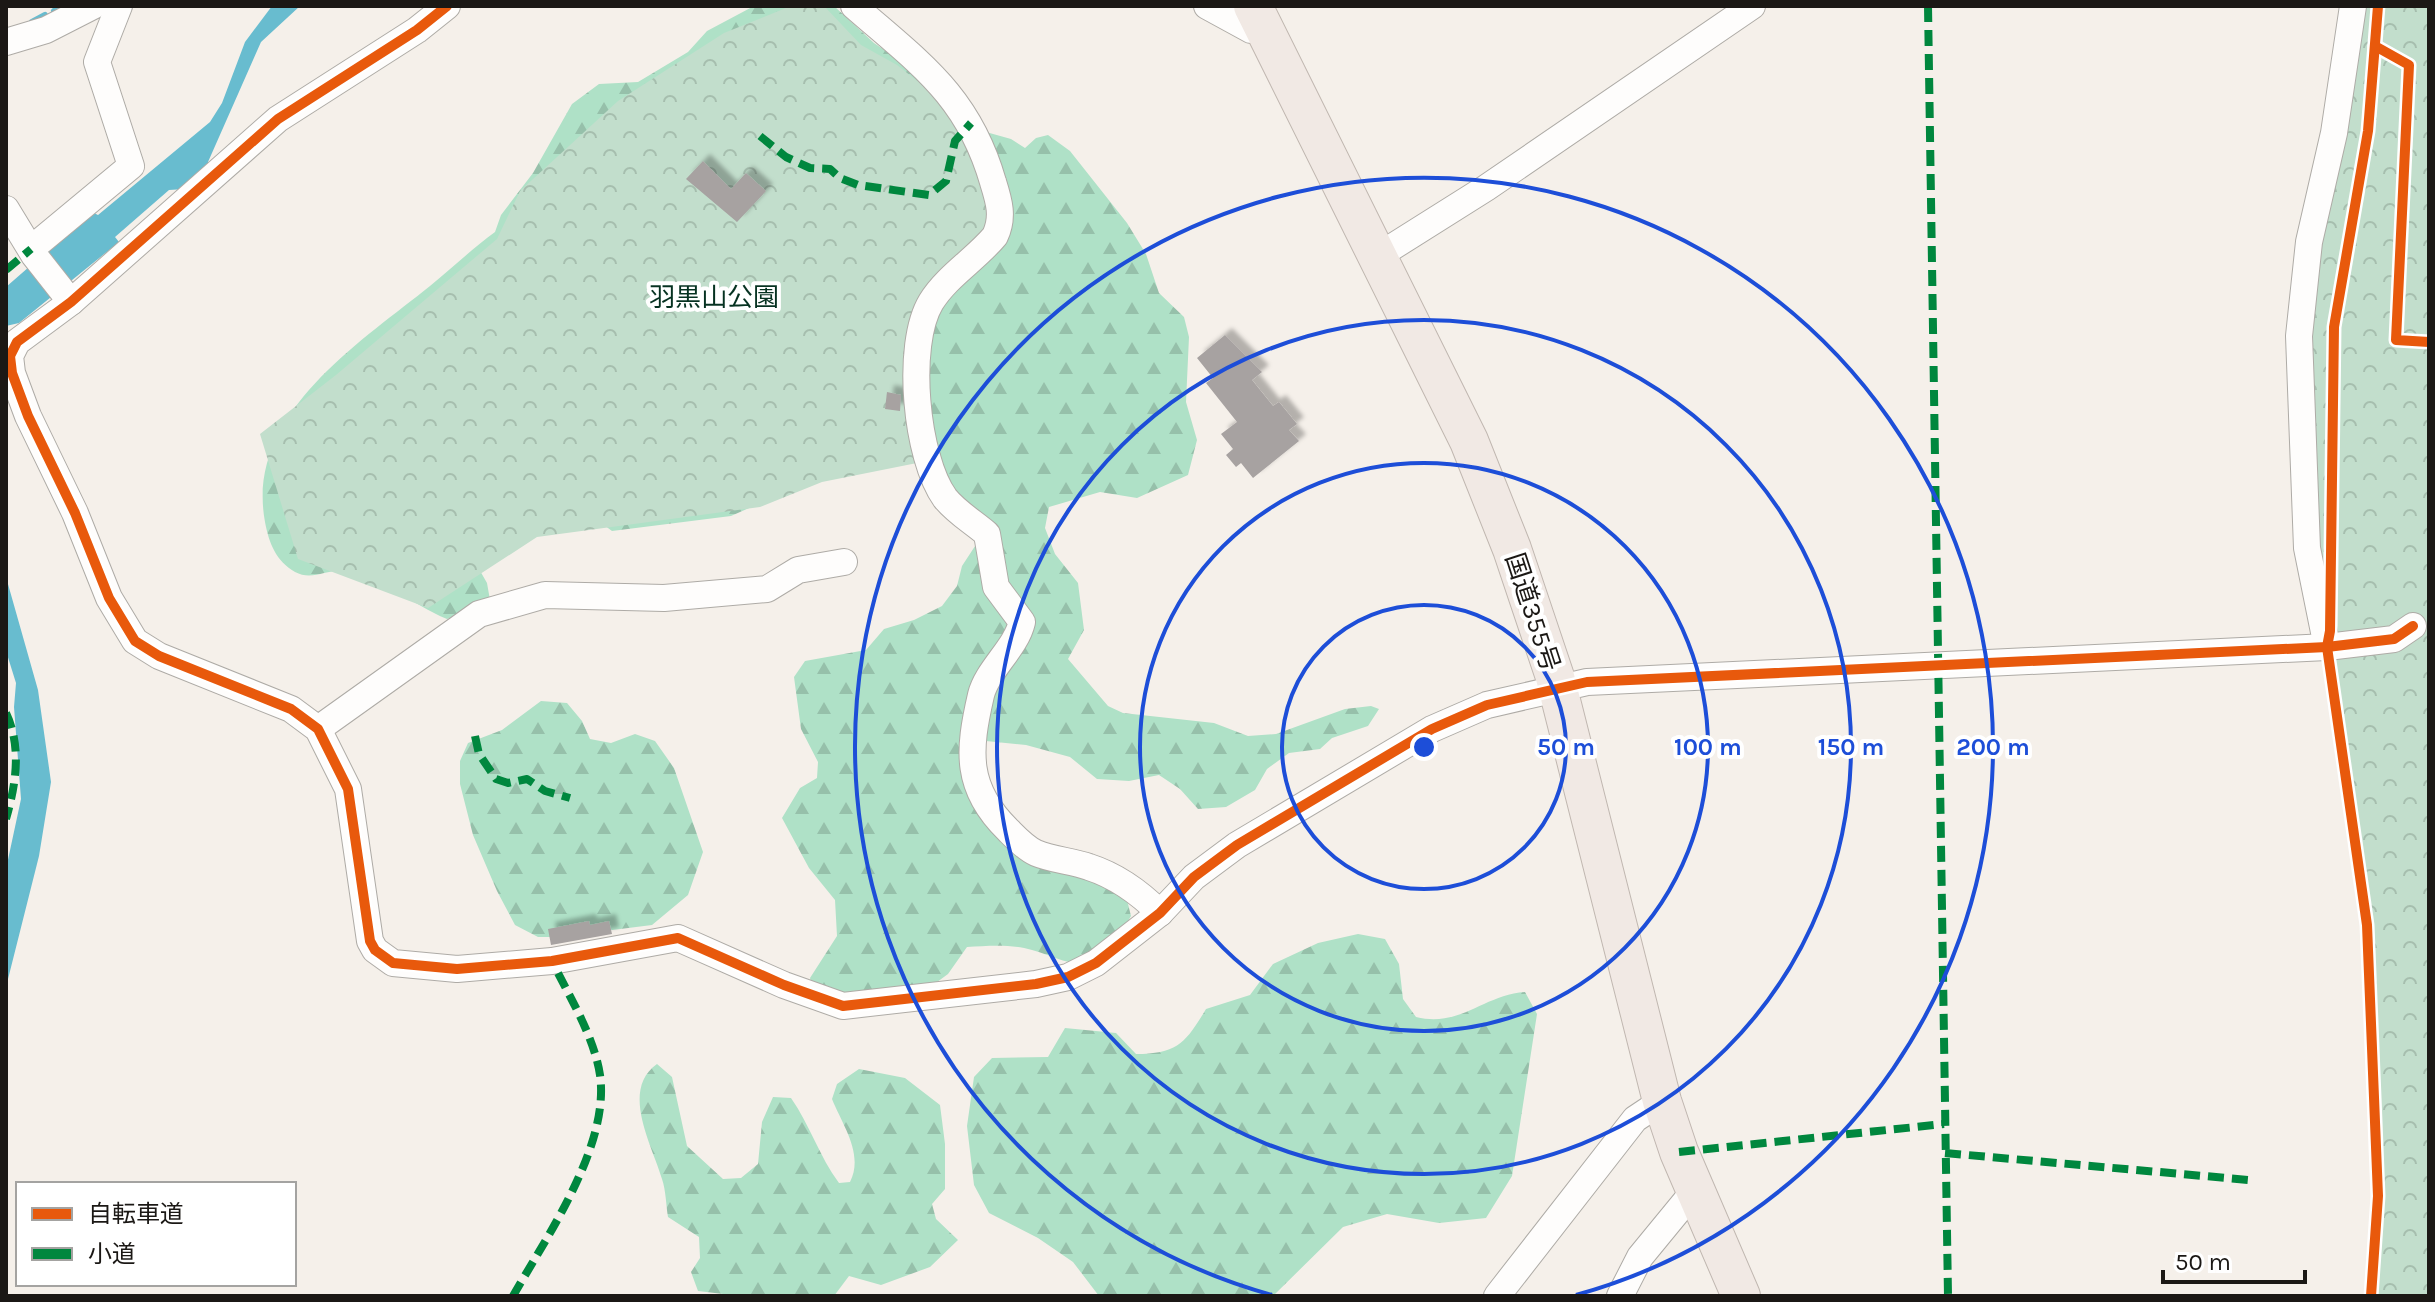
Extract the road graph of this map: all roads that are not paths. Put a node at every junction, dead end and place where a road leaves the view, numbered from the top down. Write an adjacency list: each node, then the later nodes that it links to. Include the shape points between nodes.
1 (93, 6): 9 (street, via 46,30)
2 (119, 6): 11 (street, via 97,62 131,166)
3 (447, 6): 13 (street, via 278,119)
4 (854, 6): 19 (street, via 959,103 984,151 999,202 995,236 931,303 921,338 915,398 936,484 987,534 996,587 1022,622 981,696 973,765 979,796 1032,851 1108,876)
5 (1207, 6): 8 (street, via 1251,30)
6 (1752, 6): 12 (street)
7 (2353, 6): 16 (street, via 2334,133 2309,242 2299,336 2307,548)
8 (1259, 19): 12 (highway, 国道355号)
9 (6, 42)
10 (6, 209): 11 (street)
11 (32, 252): 13 (street)
12 (1378, 256): 17 (highway, 国道355号, via 1469,441)
13 (68, 298): 18 (street, via 17,342 10,362 28,416 127,631 159,656 258,693)
14 (844, 562): 18 (street, via 798,570 767,589 664,598 545,595 479,614)
15 (2413, 626): 16 (street, via 2394,639)
16 (2327, 647): 17 (street, via 1672,676)
17 (1558, 688): 19 (street, via 1487,705 1432,729 1237,845 1194,877); 20 (highway, 国道355号)
18 (318, 729): 19 (street, via 348,789 370,941 383,957 404,967 457,969 552,961 678,938 843,1006 1068,977 1096,963)
19 (1160, 913)
20 (1662, 1101): 21 (highway, 国道355号); 22 (street, via 1635,1119)
21 (1695, 1190): 23 (street, via 1640,1257); 24 (highway, 国道355号)
22 (1497, 1296)
23 (1620, 1296)
24 (1741, 1296)

